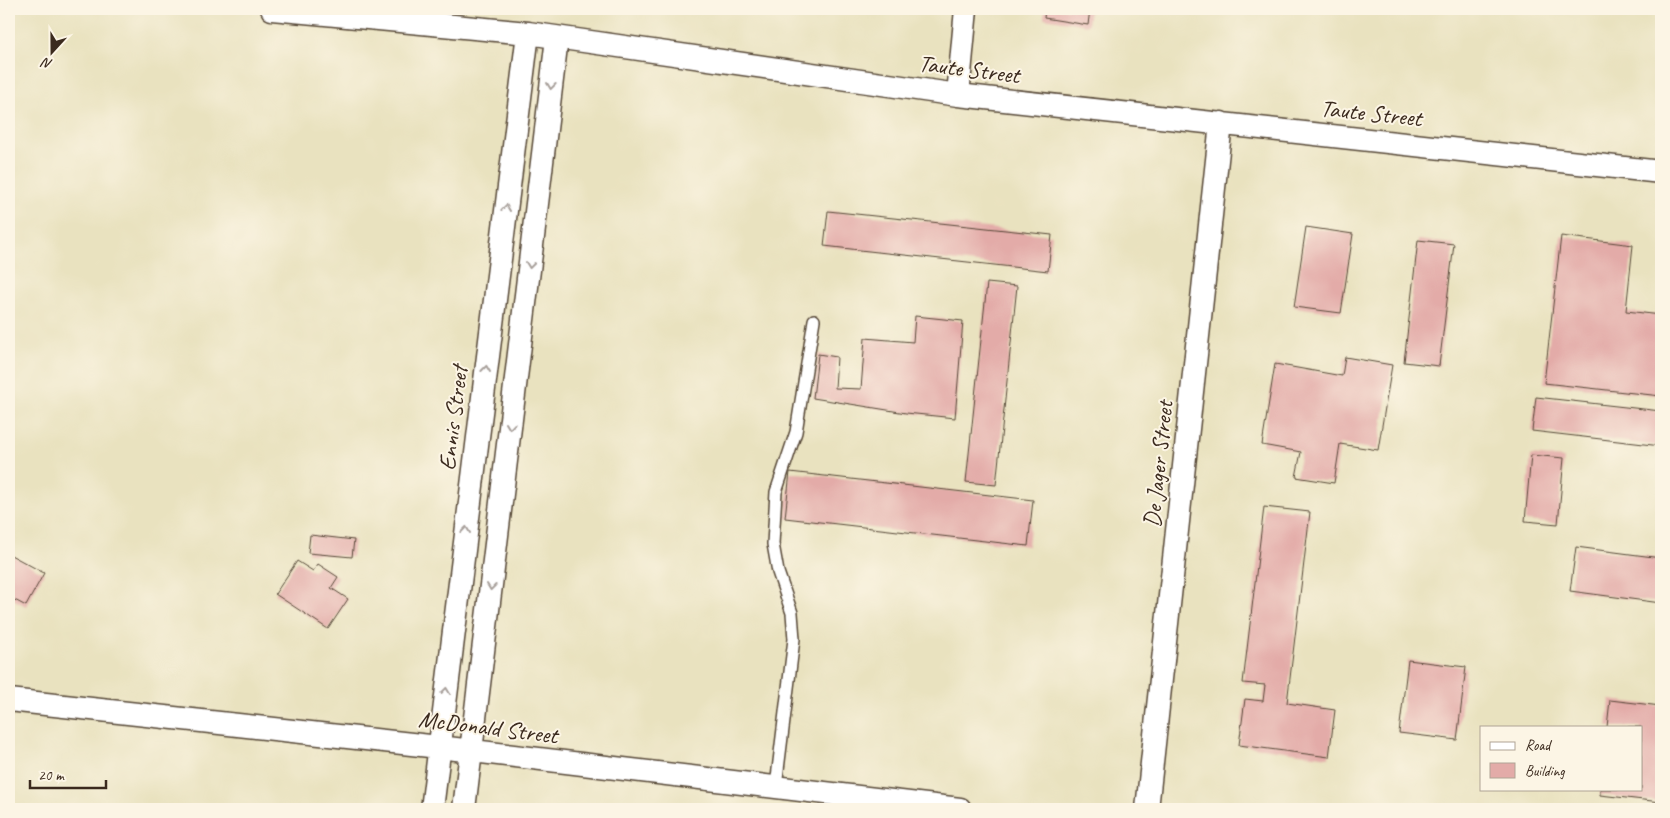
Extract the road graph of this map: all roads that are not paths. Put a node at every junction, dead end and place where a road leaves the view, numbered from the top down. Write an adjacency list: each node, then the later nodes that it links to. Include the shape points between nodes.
1 (272, 9): 3 (street, Taute Street)
2 (966, 9): 5 (street)
3 (528, 33): 4 (street, Taute Street); 10 (street, Ennis Street, one-way to 3)
4 (557, 38): 5 (street, Taute Street); 11 (street, one-way to 11)
5 (958, 95): 6 (street, Taute Street)
6 (1221, 124): 7 (street, Taute Street); 16 (street, De Jager Street)
7 (1661, 172)
8 (814, 320): 12 (lane, via 796,432 776,492 774,544 778,572 792,613 794,639)
9 (9, 700): 10 (street, McDonald Street)
10 (439, 747): 11 (street, McDonald Street); 13 (street, Ennis Street)
11 (471, 752): 12 (street, McDonald Street); 14 (street)
12 (776, 786): 15 (street, McDonald Street)
13 (432, 809)
14 (464, 809)
15 (960, 809)
16 (1147, 809)

